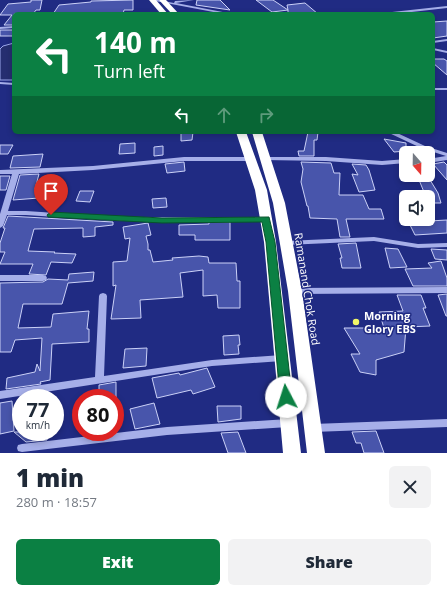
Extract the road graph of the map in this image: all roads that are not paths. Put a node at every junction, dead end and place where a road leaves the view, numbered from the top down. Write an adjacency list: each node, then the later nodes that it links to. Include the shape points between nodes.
1 (152, 0): 3 (street); 5 (highway)
2 (192, 0): 3 (street)
3 (165, 2): 6 (highway); 7 (street)
4 (447, 7): 8 (street)
5 (163, 12)
6 (174, 12)
7 (220, 12)
8 (401, 12)
9 (0, 28): 10 (street)
10 (12, 28)
11 (447, 40): 12 (street)
12 (435, 42)
13 (435, 50): 14 (street)
14 (447, 52)
15 (0, 83): 16 (street)
16 (12, 84)
17 (435, 89): 18 (street)
18 (447, 89)
19 (242, 134): 24 (highway)
20 (258, 134): 25 (highway, Ramanand Chok Road)
21 (394, 134): 22 (street)
22 (447, 154)
23 (447, 158): 26 (street)
24 (250, 159): 29 (street, via 184,159); 31 (highway, via 261,190)
25 (266, 159): 27 (street); 33 (highway, Ramanand Chok Road)
26 (435, 160)
27 (399, 161)
28 (0, 172): 29 (street)
29 (16, 172): 30 (street)
30 (4, 213): 31 (street, via 124,220); 32 (street)
31 (266, 219): 40 (highway)
32 (0, 226)
33 (286, 243): 34 (street, via 374,239 418,246); 38 (highway, Ramanand Chok Road)
34 (447, 245)
35 (0, 278): 36 (street)
36 (43, 278)
37 (447, 290): 38 (street)
38 (295, 291): 45 (highway, Ramanand Chok Road)
39 (103, 296): 41 (street)
40 (282, 358): 41 (street, via 212,362); 43 (highway)
41 (99, 380): 42 (street)
42 (0, 395)
43 (288, 423): 46 (street, via 167,431); 47 (highway)
44 (447, 424): 45 (street)
45 (312, 428): 48 (highway, Ramanand Chok Road)
46 (22, 448)
47 (292, 453)
48 (316, 453)

